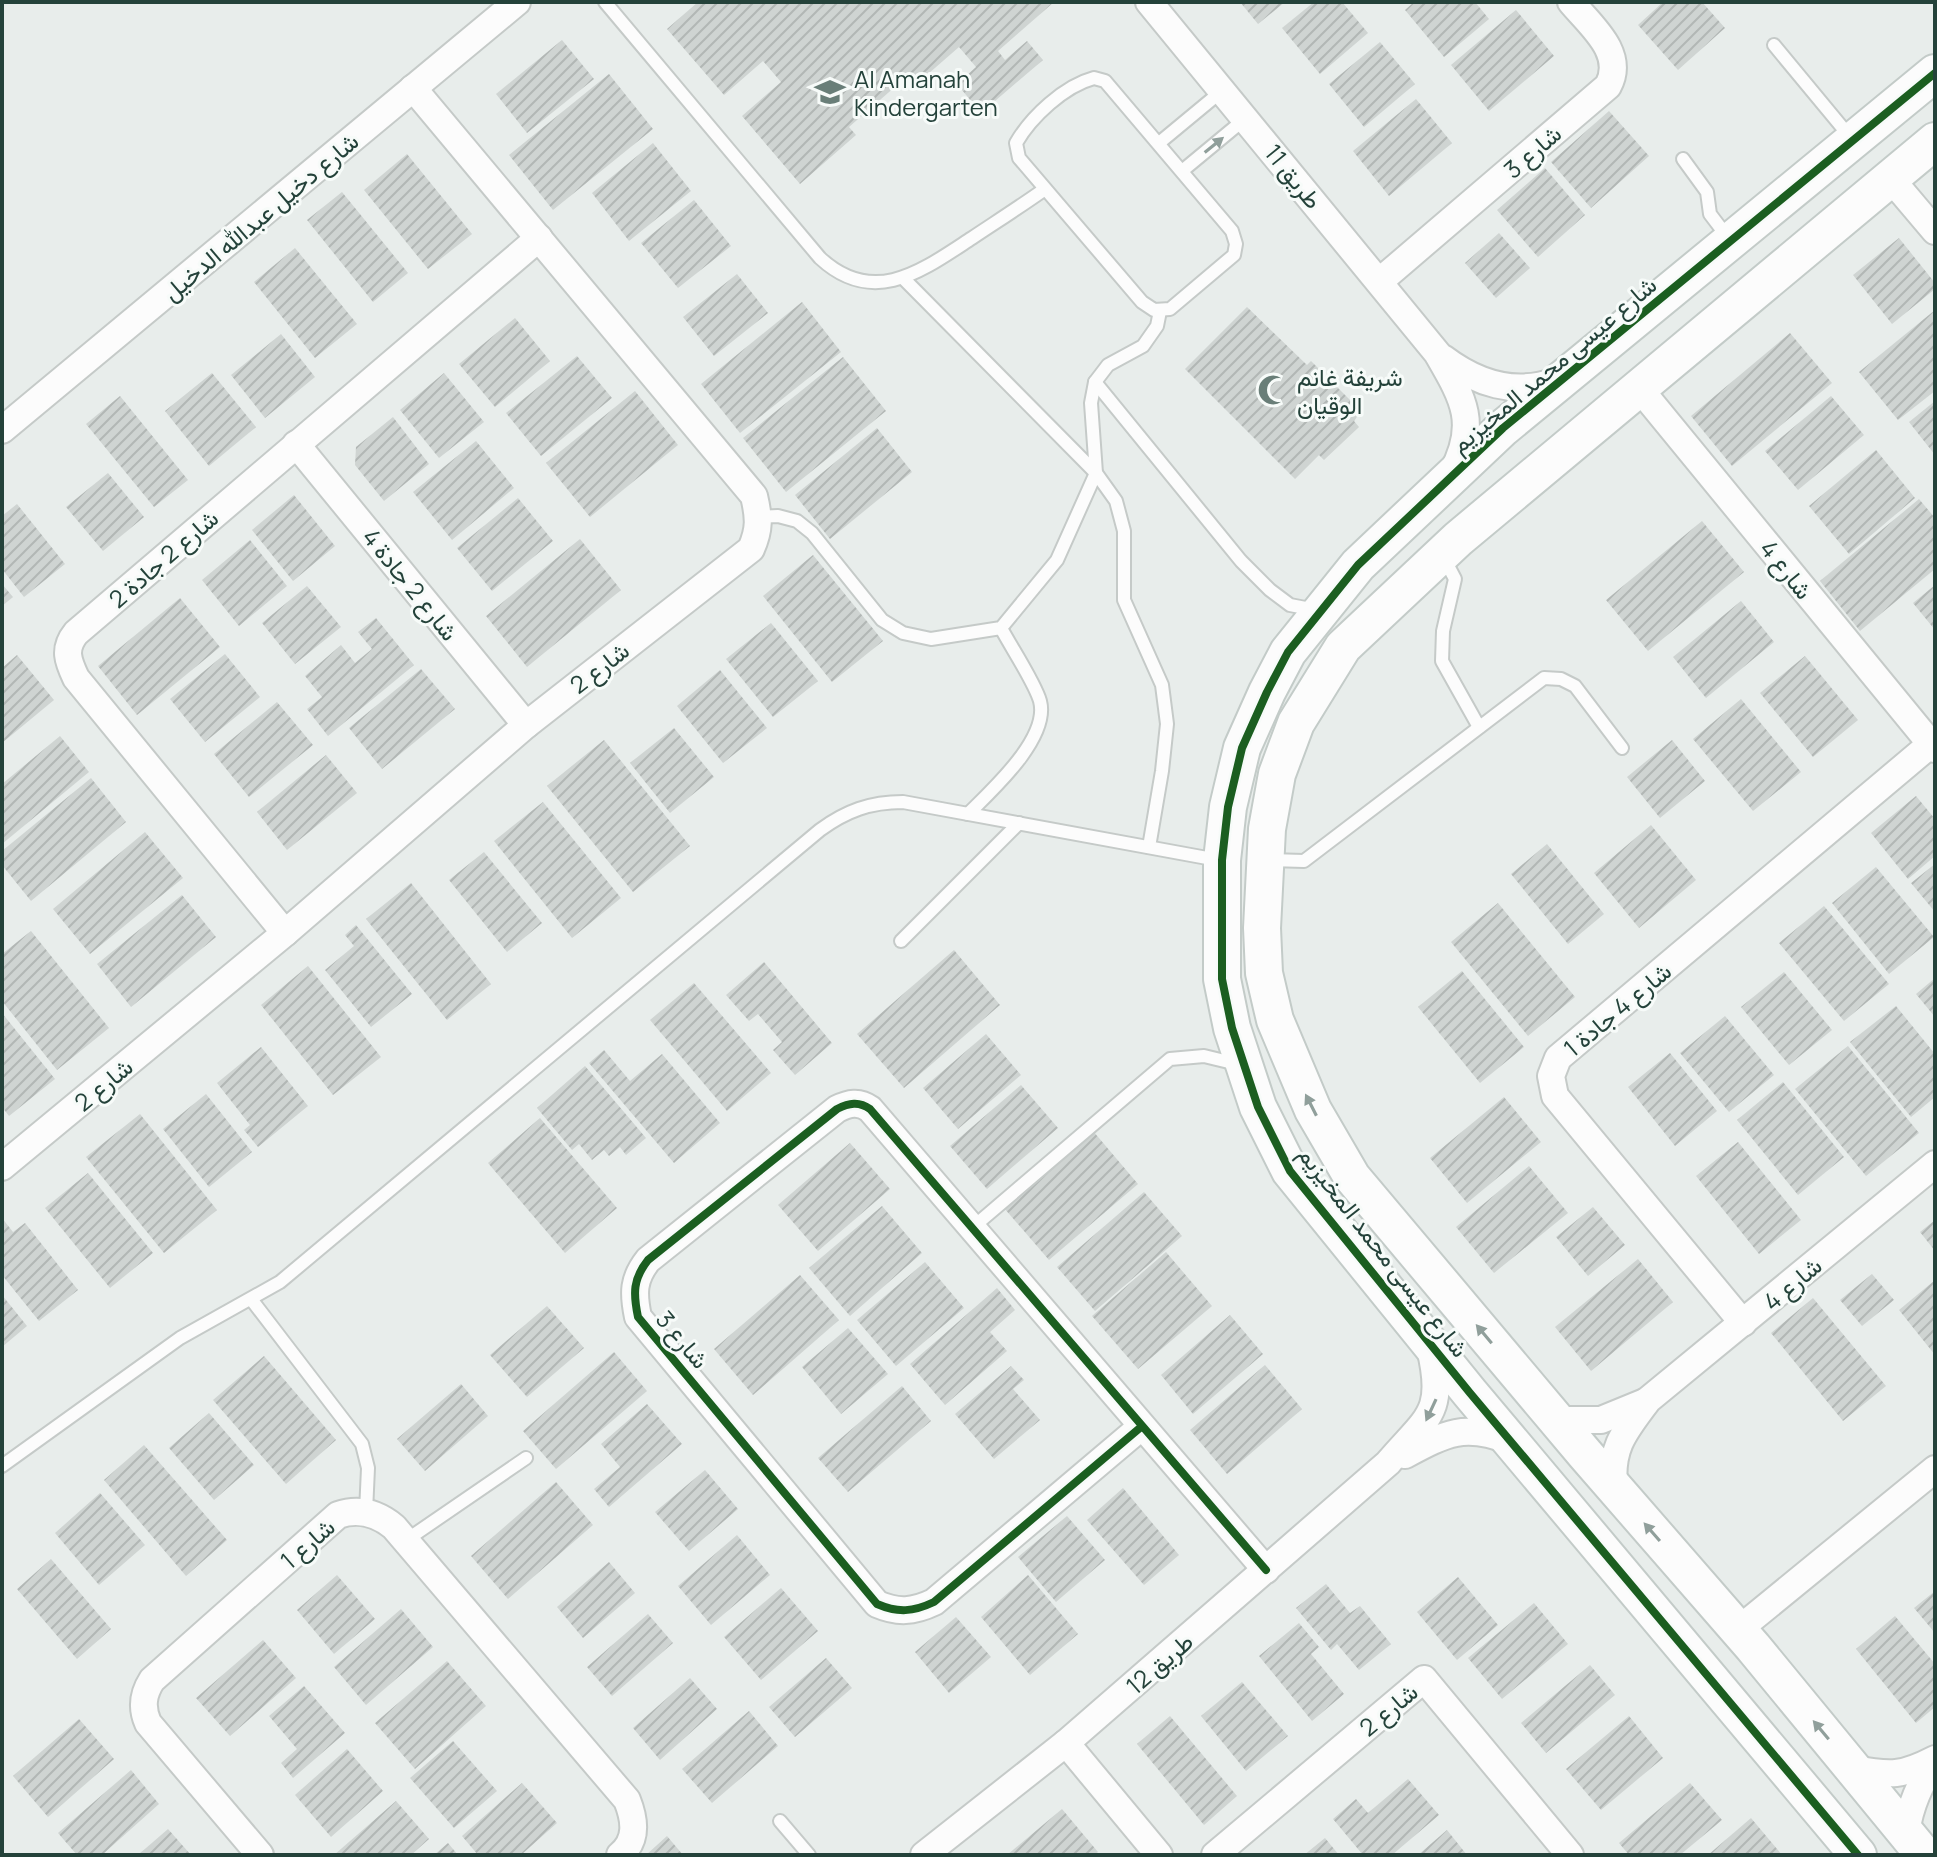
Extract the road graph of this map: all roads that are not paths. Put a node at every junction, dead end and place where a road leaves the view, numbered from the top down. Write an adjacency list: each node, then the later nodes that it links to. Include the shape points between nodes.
1 (517, 2): 7 (street, شارع دخيل عبدالله الدخيل)
2 (605, 2): 22 (lane, via 820,258 843,276 860,281)
3 (1149, 2): 8 (street, طريق 11)
4 (1571, 2): 23 (street, شارع 3, via 1611,54 1614,71 1608,86)
5 (1774, 45): 10 (lane)
6 (1935, 73): 10 (street, شارع عيسى محمد المخيزيم)
7 (413, 88): 19 (street); 30 (street, شارع دخيل عبدالله الدخيل)
8 (1223, 90): 9 (street, طريق 11); 12 (lane)
9 (1246, 118): 14 (lane, one-way to 9); 23 (street, طريق 11)
10 (1853, 140): 17 (street, شارع عيسى محمد المخيزيم)
11 (1935, 141): 15 (street, شارع عيسى محمد المخيزيم)
12 (1159, 143): 14 (lane); 16 (lane, via 1105,81 1083,81 1054,101 1016,143 1019,158)
13 (1683, 159): 17 (lane, via 1709,196 1710,214)
14 (1182, 171): 24 (lane, via 1232,231 1236,244 1234,255 1170,309)
15 (1891, 179): 18 (street); 20 (street, شارع عيسى محمد المخيزيم)
16 (1045, 189): 22 (lane, via 932,265); 24 (lane, via 1142,302)
17 (1743, 231): 20 (street, via 1773,261); 21 (street, شارع عيسى محمد المخيزيم)
18 (1935, 231)
19 (539, 238): 31 (street, شارع 2 جادة 2); 34 (street, via 754,496)
20 (1788, 263): 25 (street, شارع عيسى محمد المخيزيم)
21 (1694, 271): 25 (street, via 1711,272 1725,282 1731,298); 27 (street, شارع عيسى محمد المخيزيم)
22 (903, 278): 32 (lane)
23 (1380, 281): 26 (street, طريق 11)
24 (1160, 311): 28 (lane, via 1143,346 1108,365)
25 (1727, 315): 29 (street, شارع عيسى محمد المخيزيم)
26 (1437, 353): 27 (street, طريق 11, via 1496,386 1530,387); 33 (street, طريق 11, via 1466,412 1462,447)
27 (1564, 378): 33 (street, شارع عيسى محمد المخيزيم)
28 (1095, 382): 32 (lane, via 1091,403); 36 (lane, via 1241,561 1290,605)
29 (1639, 388): 35 (street, شارع عيسى محمد المخيزيم); 40 (street, شارع 4)
30 (2, 430)
31 (296, 444): 38 (street, شارع 2 جادة 4); 47 (street, شارع 2 جادة 2, via 76,633 67,652 76,678)
32 (1096, 473): 37 (lane, via 1057,560); 44 (lane, via 1116,501 1124,531 1124,600 1162,685 1167,724)
33 (1450, 477): 36 (street, شارع عيسى محمد المخيزيم, via 1358,565)
34 (759, 517): 37 (lane, via 797,521 812,533 882,620 903,633 931,639); 38 (street, شارع 2, via 751,549)
35 (1442, 554): 39 (lane, via 1455,579 1442,661); 46 (street, شارع عيسى محمد المخيزيم, via 1343,647 1303,710 1277,774)
36 (1319, 611): 45 (street, شارع عيسى محمد المخيزيم, via 1288,652 1242,748)
37 (1001, 628): 42 (lane, via 1040,702 1040,726 1008,774)
38 (526, 725): 47 (street, شارع 2)
39 (1479, 727): 41 (lane, via 1544,678 1561,679 1575,686); 46 (lane, via 1304,861)
40 (1933, 747): 58 (street, شارع 4 جادة 1, via 1558,1058 1551,1076 1555,1096)
41 (1622, 748)
42 (968, 814): 43 (lane); 57 (lane, via 884,802 834,819 280,1282)
43 (1019, 823): 44 (lane); 48 (lane)
44 (1149, 847): 45 (lane)
45 (1222, 860): 49 (street, شارع عيسى محمد المخيزيم, via 1222,979)
46 (1265, 860): 50 (street, شارع عيسى محمد المخيزيم, one-way to 46, via 1275,1020 1264,973)
47 (285, 933): 52 (street, شارع 2)
48 (901, 941)
49 (1242, 1065): 53 (street, شارع عيسى محمد المخيزيم); 55 (lane, via 1204,1056 1170,1059)
50 (1336, 1150): 53 (street, via 1327,1168 1318,1173); 54 (street, شارع عيسى محمد المخيزيم)
51 (1935, 1164): 58 (street, شارع 4)
52 (2, 1167)
53 (1290, 1171): 56 (street, شارع عيسى محمد المخيزيم)
54 (1372, 1201): 56 (street, via 1362,1199 1344,1207 1338,1226); 61 (street, شارع عيسى محمد المخيزيم, one-way to 54)
55 (972, 1228): 62 (street, شارع 3); 62 (street, شارع 3, via 870,1109 862,1103 847,1104 648,1260 637,1274 633,1295 638,1317 877,1604 891,1610 913,1611 934,1602)
56 (1341, 1236): 59 (street, شارع عيسى محمد المخيزيم)
57 (251, 1299): 66 (lane, via 180,1338); 69 (lane, via 362,1444 368,1468)
58 (1743, 1323): 60 (street, شارع 4)
59 (1428, 1343): 63 (street, شارع عيسى محمد المخيزيم); 65 (street, طريق 12, one-way to 65, via 1437,1396 1418,1432)
60 (1648, 1400): 61 (street, شارع 4, via 1601,1420); 68 (street, شارع 4, via 1615,1452)
61 (1557, 1420): 68 (street, شارع عيسى محمد المخيزيم)
62 (1141, 1427): 71 (street, شارع 3)
63 (1510, 1441): 65 (street, طريق 12, via 1471,1430 1450,1432); 73 (street, شارع عيسى محمد المخيزيم)
64 (526, 1458): 70 (lane)
65 (1388, 1463): 71 (street, طريق 12)
66 (2, 1466)
67 (1935, 1469): 74 (street)
68 (1614, 1487): 72 (street, شارع عيسى محمد المخيزيم, one-way to 68)
69 (366, 1512): 70 (street, شارع 1, via 386,1520); 80 (street, شارع 1, via 338,1515 152,1680 143,1698 148,1723)
70 (405, 1541): 81 (street, شارع 1, via 627,1800 633,1836)
71 (1266, 1570): 75 (street, طريق 12)
72 (1703, 1591): 73 (street, via 1696,1621 1687,1627); 74 (street, شارع عيسى محمد المخيزيم)
73 (1666, 1627): 87 (street, شارع عيسى محمد المخيزيم)
74 (1738, 1630): 77 (street, شارع عيسى محمد المخيزيم, one-way to 74)
75 (1066, 1743): 83 (street, طريق 12); 84 (street)
76 (1935, 1759): 77 (street, via 1912,1771 1887,1775); 79 (street, via 1910,1807)
77 (1854, 1769): 79 (street, شارع عيسى محمد المخيزيم)
78 (780, 1821): 82 (lane)
79 (1915, 1844)
80 (260, 1855)
81 (620, 1855)
82 (809, 1855)
83 (924, 1855)
84 (1159, 1855)
85 (1215, 1855): 86 (street, شارع 2, via 1424,1679)
86 (1570, 1855)
87 (1858, 1855)

